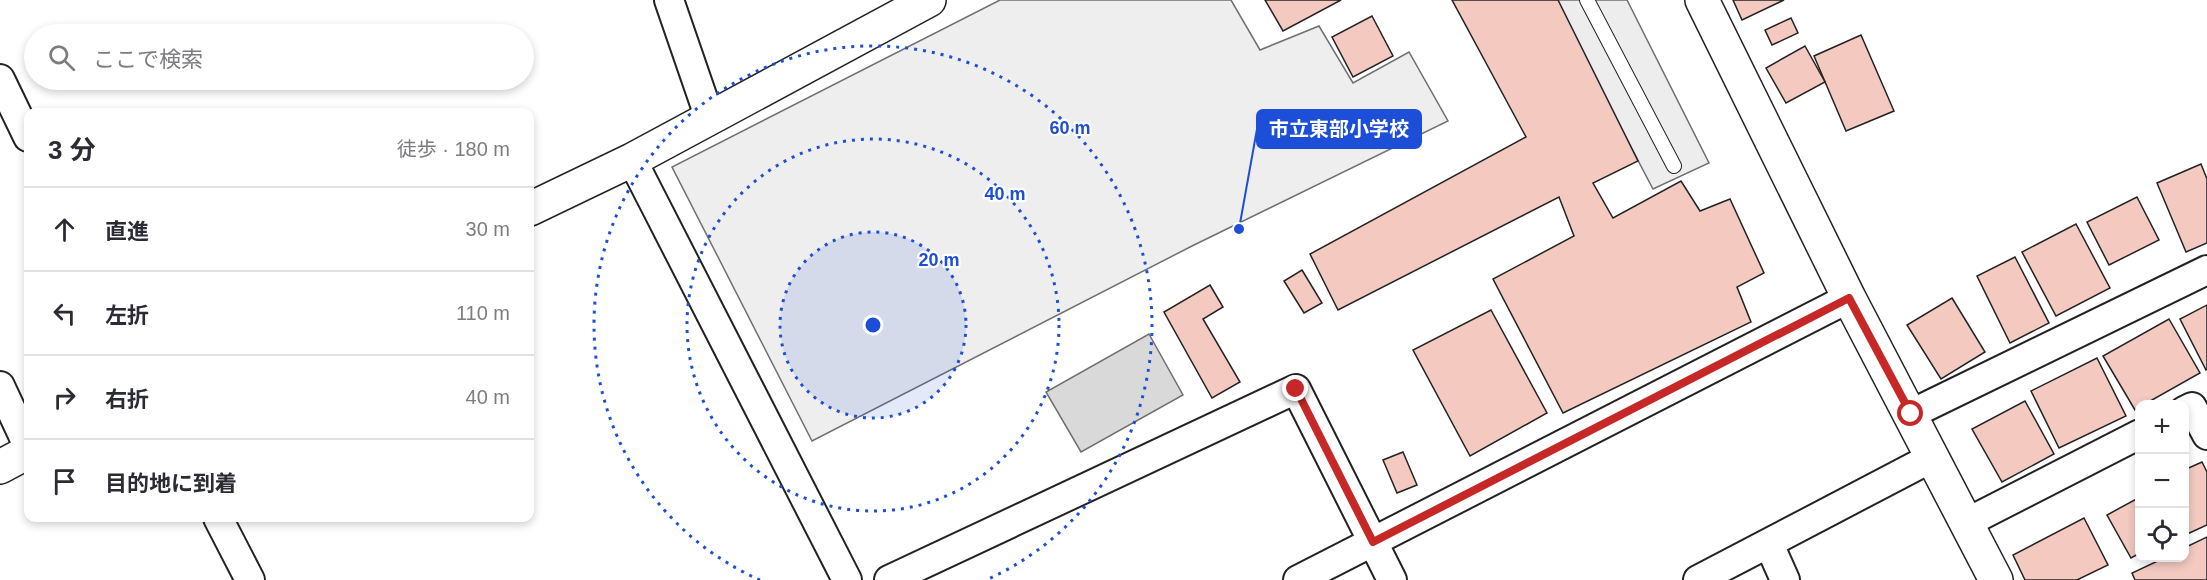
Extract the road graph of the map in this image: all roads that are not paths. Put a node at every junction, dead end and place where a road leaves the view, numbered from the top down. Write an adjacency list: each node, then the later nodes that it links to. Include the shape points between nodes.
1 (669, 0): 6 (street)
2 (929, 0): 6 (street)
3 (1587, 0): 9 (lane)
4 (1702, 0): 12 (street)
5 (0, 79): 7 (street)
6 (710, 119): 8 (street)
7 (24, 129)
8 (632, 160): 10 (street); 27 (street)
9 (1674, 166)
10 (534, 207)
11 (2207, 270): 15 (street)
12 (1849, 298): 15 (street); 24 (street)
13 (0, 386): 18 (street)
14 (2195, 406): 16 (street)
15 (1911, 414): 20 (street)
16 (2207, 435)
17 (2135, 436): 23 (street)
18 (24, 437)
19 (24, 454): 21 (street)
20 (1933, 457): 23 (street); 25 (street)
21 (0, 467)
22 (220, 522): 26 (street)
23 (1968, 522): 33 (street)
24 (1373, 542): 28 (street, via 1296,389); 29 (street); 30 (street)
25 (1768, 544): 31 (street); 32 (street)
26 (250, 580)
27 (847, 580)
28 (889, 580)
29 (1298, 580)
30 (1392, 580)
31 (1698, 580)
32 (1785, 580)
33 (1996, 580)

